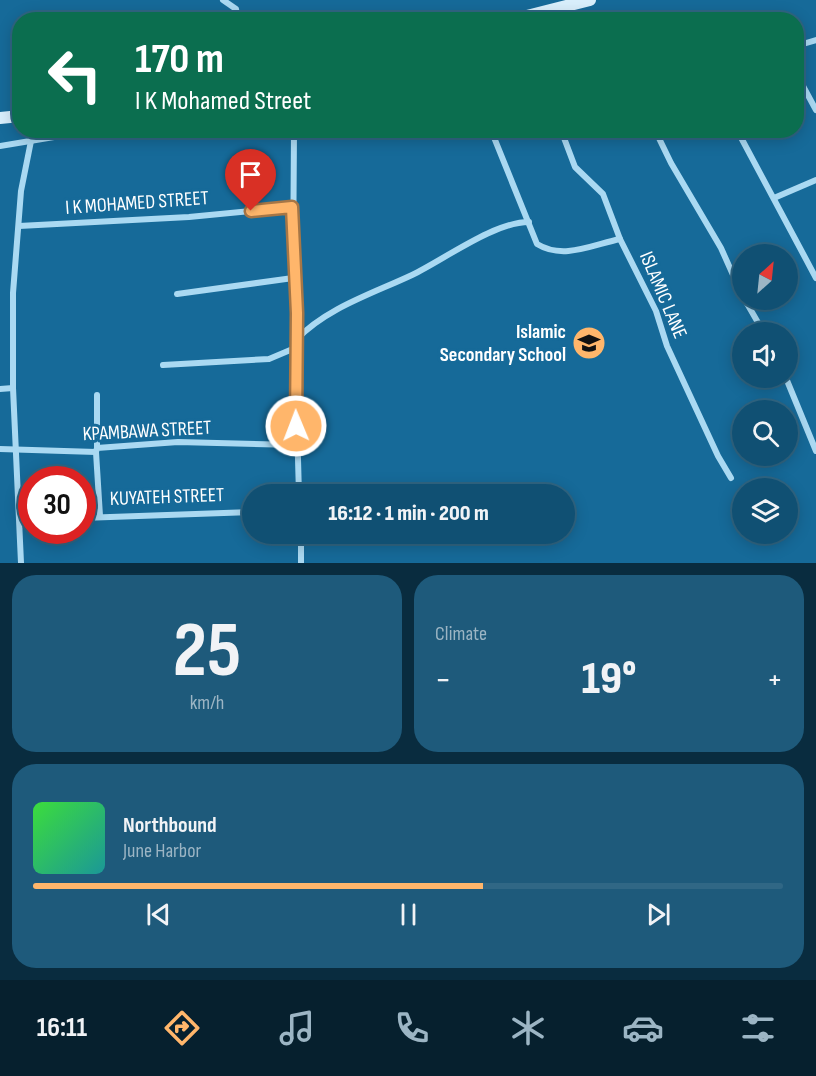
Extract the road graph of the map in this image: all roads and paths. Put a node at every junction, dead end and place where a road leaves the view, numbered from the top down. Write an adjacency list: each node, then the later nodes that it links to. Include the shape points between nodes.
1 (223, 0): 3 (street)
2 (590, 0): 4 (street)
3 (237, 12)
4 (543, 12)
5 (804, 88): 6 (street)
6 (816, 110)
7 (48, 138): 13 (street)
8 (294, 138): 17 (street)
9 (493, 138): 18 (street)
10 (564, 138): 20 (street, ISLAMIC LANE, via 575,167 603,194)
11 (659, 138): 22 (street)
12 (741, 138): 16 (street)
13 (31, 141): 14 (street); 19 (street)
14 (0, 146)
15 (816, 180): 16 (street)
16 (774, 198): 21 (street)
17 (292, 207): 19 (street, I K MOHAMED STREET, via 189,218); 23 (street)
18 (529, 222): 20 (street, via 537,244 549,251 561,253); 26 (street, via 517,222 473,240 325,317)
19 (19, 226): 29 (street, via 13,293)
20 (620, 238): 39 (street, ISLAMIC LANE)
21 (813, 266): 24 (street)
22 (732, 272)
23 (294, 278): 25 (street); 26 (street)
24 (816, 278)
25 (177, 294)
26 (296, 340): 27 (street)
27 (295, 348): 28 (street, via 269,359); 33 (street)
28 (163, 365)
29 (13, 388): 31 (street); 36 (street)
30 (790, 388): 37 (street)
31 (0, 389)
32 (97, 395): 35 (street)
33 (296, 445): 35 (street, KPAMBAWA STREET, via 178,442); 40 (street)
34 (0, 449): 36 (street, KPAMBAWA STREET)
35 (96, 450): 36 (street, KPAMBAWA STREET); 43 (street)
36 (18, 451): 38 (street)
37 (816, 451)
38 (18, 466)
39 (731, 477)
40 (299, 484)
41 (242, 512): 43 (street, KUYATEH STREET)
42 (96, 516): 43 (street, KUYATEH STREET)
43 (100, 516)
44 (21, 544): 46 (street)
45 (302, 544): 47 (street)
46 (21, 563)
47 (301, 563)

